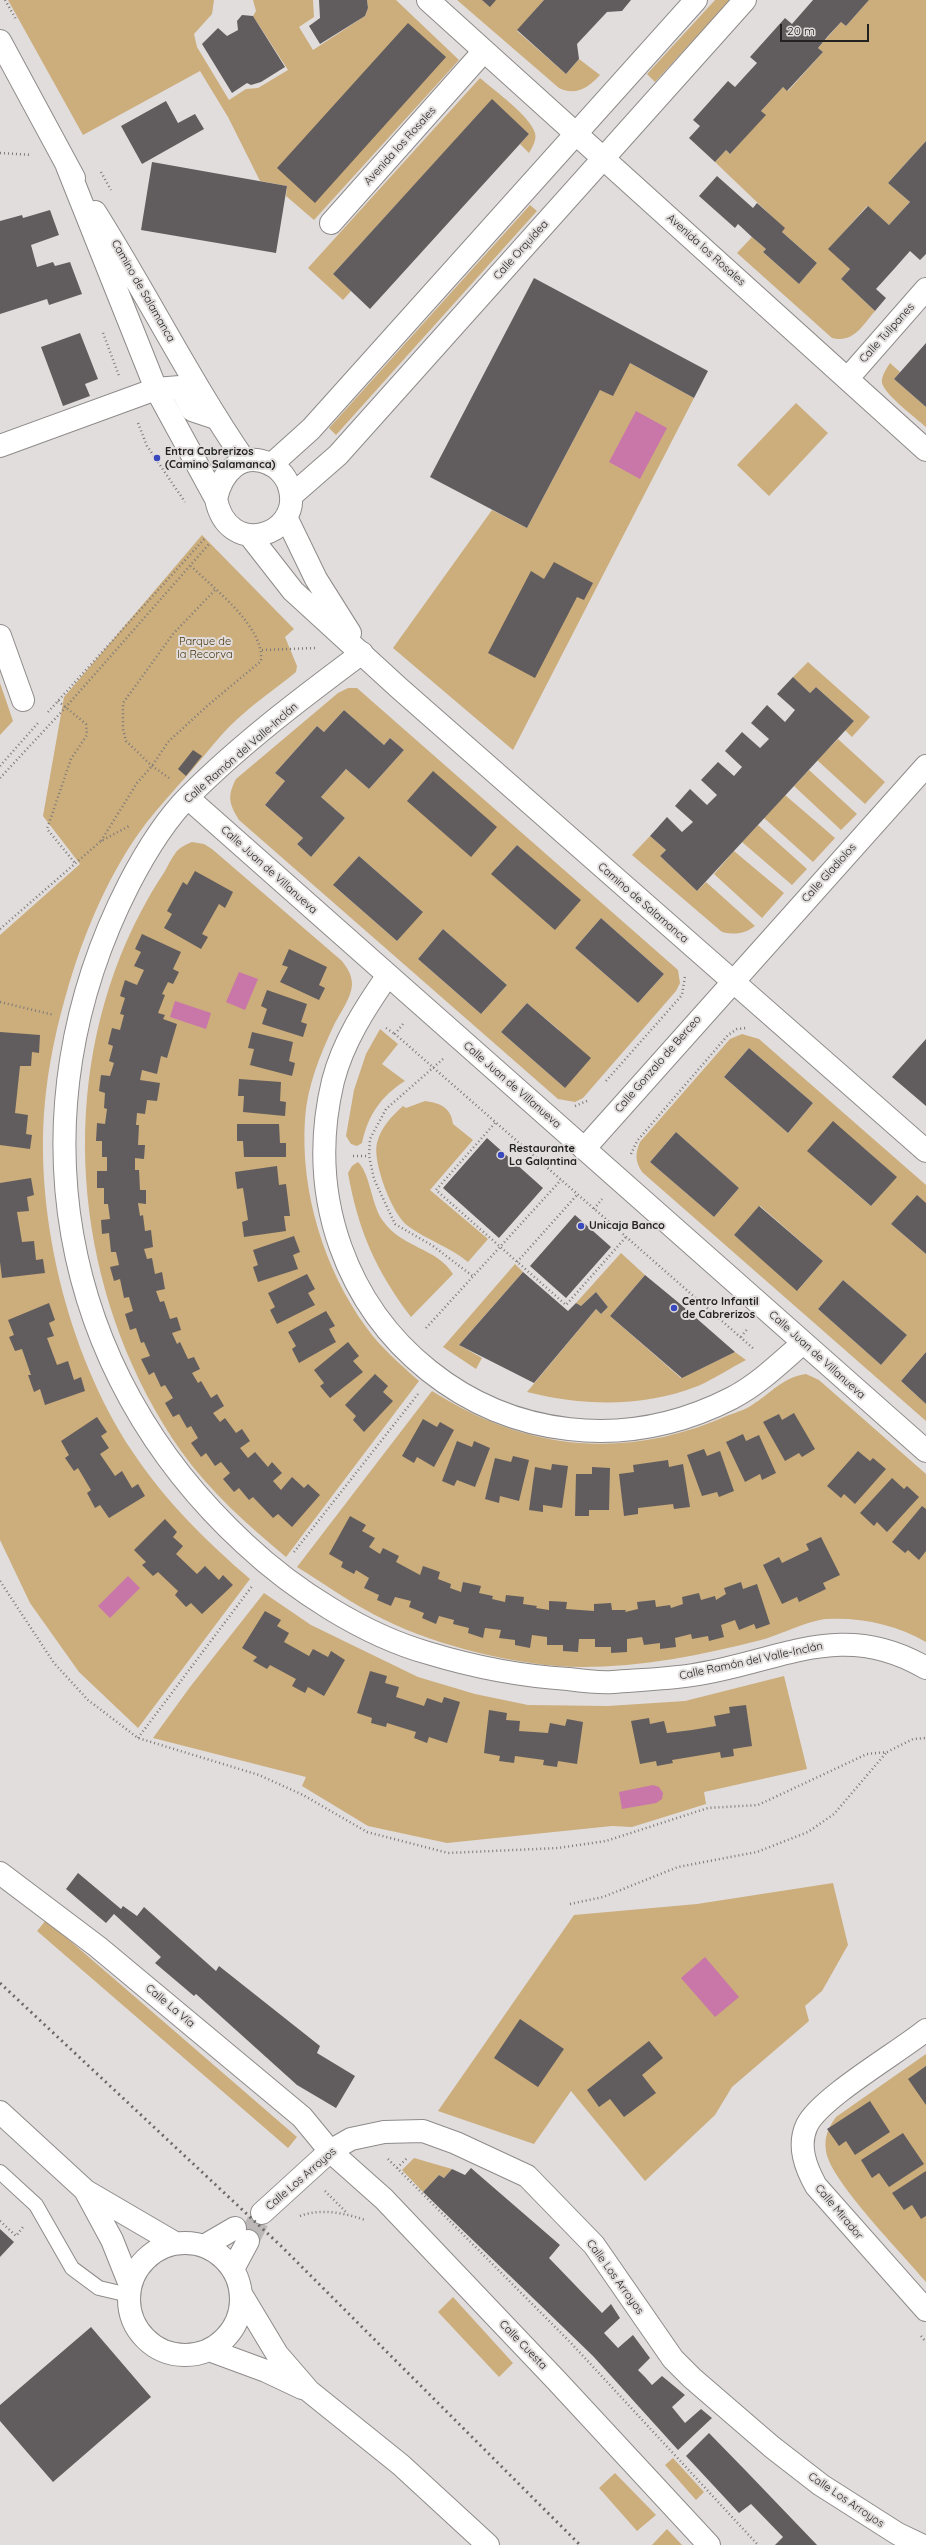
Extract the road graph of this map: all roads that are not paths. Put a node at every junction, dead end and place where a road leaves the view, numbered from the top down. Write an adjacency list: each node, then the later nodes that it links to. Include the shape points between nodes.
1 (428, 0): 5 (street, Avenida los Rosales)
2 (696, 0): 6 (street)
3 (745, 0): 7 (street, Calle Orquídea)
4 (0, 41): 8 (street, Camino de Salamanca)
5 (484, 51): 6 (street, Avenida los Rosales); 9 (street, Avenida los Rosales)
6 (576, 134): 7 (street, Avenida los Rosales); 17 (street, via 311,429)
7 (603, 158): 11 (street, Avenida los Rosales); 18 (street, Calle Orquídea, via 338,455)
8 (67, 166): 12 (street, Camino de Salamanca); 13 (street, Camino de Salamanca, via 136,277)
9 (331, 223)
10 (926, 289): 11 (street, Calle Tulipanes)
11 (848, 378): 15 (street, Avenida los Rosales)
12 (156, 389): 13 (street, via 180,387 192,410); 14 (street); 19 (street, Camino de Salamanca)
13 (216, 418): 16 (street, Camino de Salamanca)
14 (0, 446)
15 (926, 450)
16 (245, 461): 17 (street); 19 (street, via 230,468 220,482)
17 (271, 465): 18 (street, via 281,472)
18 (292, 496): 20 (street)
19 (216, 499): 21 (street, Camino de Salamanca, via 219,512 226,524 237,532)
20 (286, 517): 21 (street, via 271,532); 23 (street, Camino de Salamanca, via 316,579)
21 (250, 536): 23 (street, Camino de Salamanca, via 293,591)
22 (0, 636): 24 (street)
23 (362, 652): 26 (street, Calle Ramón del Valle-Inclán, via 250,743); 28 (street, Camino de Salamanca, via 444,728)
24 (23, 700)
25 (926, 766): 28 (street, Calle Gladiolos)
26 (181, 790): 27 (street, Calle Juan de Villanueva); 33 (street, Calle Ramón del Valle-Inclán, via 163,829 131,880 99,949 77,1022 66,1097 64,1172 74,1248 94,1321 124,1391 164,1455 212,1514 273,1569 352,1620 403,1646 518,1676 606,1682 694,1675 838,1643 867,1644 895,1652)
27 (388, 975): 29 (street, Calle Juan de Villanueva); 31 (street, via 364,1010 346,1044 333,1079 326,1117 326,1197 339,1245 353,1278 371,1308 402,1347 433,1375 471,1400 514,1417 557,1428 614,1430 648,1427 692,1416 733,1397 771,1372)
28 (732, 980): 29 (street, Calle Gonzalo de Berceo); 30 (street, Camino de Salamanca)
29 (584, 1149): 31 (street, Calle Juan de Villanueva)
30 (926, 1151)
31 (803, 1342): 32 (street, Calle Juan de Villanueva)
32 (926, 1451)
33 (926, 1668)
34 (0, 1872): 37 (street, Calle La Vía, via 98,1947 266,2086 302,2117)
35 (926, 2030): 46 (street, Calle Mirador, via 820,2107 807,2126 802,2148 806,2168 816,2186)
36 (0, 2112): 39 (street)
37 (330, 2151): 40 (street, Calle Los Arroyos); 50 (street, Calle Cuesta, via 384,2199); 51 (street, Calle Los Arroyos, via 351,2139 384,2132 423,2131 456,2143 527,2176 594,2245 673,2359 692,2378 772,2447 821,2485 898,2534)
38 (0, 2172): 44 (lane, via 36,2205 72,2268 99,2288)
39 (86, 2191): 41 (street); 44 (street, via 112,2240)
40 (262, 2213)
41 (176, 2243): 42 (street); 44 (street, via 155,2250 140,2265)
42 (204, 2246): 43 (street, via 220,2255); 43 (street, via 241,2234)
43 (233, 2269): 45 (street)
44 (129, 2290): 47 (street, via 132,2318 144,2338 164,2351 186,2355)
45 (241, 2294): 47 (street, via 238,2317 227,2336); 48 (street, via 277,2354)
46 (926, 2310)
47 (209, 2350): 48 (street, via 266,2371)
48 (309, 2391): 49 (street, via 401,2465)
49 (488, 2545)
50 (709, 2545)
51 (921, 2545)

